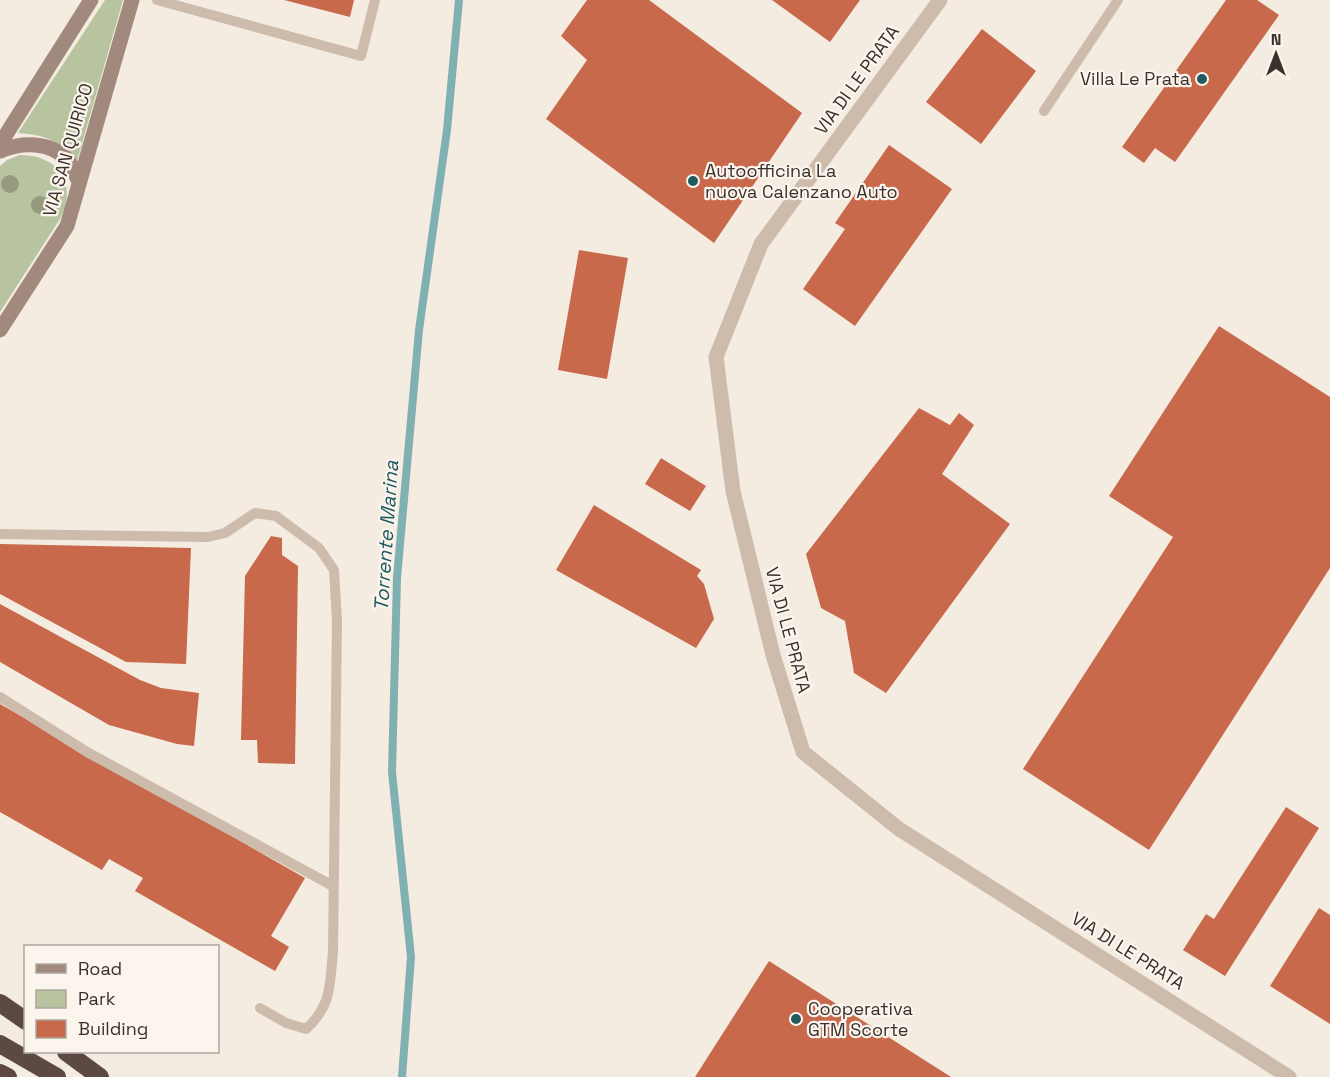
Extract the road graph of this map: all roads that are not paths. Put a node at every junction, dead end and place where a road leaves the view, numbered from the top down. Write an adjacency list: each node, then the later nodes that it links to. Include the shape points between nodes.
1 (91, 0): 9 (street)
2 (132, 0): 11 (street, VIA SAN QUIRICO)
3 (157, 0): 7 (lane)
4 (375, 0): 7 (lane, via 361,56)
5 (940, 0): 25 (street, VIA DI LE PRATA, via 761,244 716,357 733,491 773,656 803,752 899,829)
6 (1118, 0): 8 (lane)
7 (178, 3)
8 (1044, 111)
9 (0, 144)
10 (0, 151): 11 (street, via 34,144 53,151 68,160)
11 (79, 182): 12 (street, VIA SAN QUIRICO, via 67,226)
12 (0, 330)
13 (0, 534): 15 (lane, via 208,537 225,533 255,513 276,516 319,548 334,570 338,621)
14 (0, 697): 15 (lane, via 87,752)
15 (333, 886): 17 (lane, via 328,998 318,1018 306,1029)
16 (0, 1003): 18 (highway)
17 (260, 1008)
18 (24, 1020)
19 (0, 1044): 23 (highway)
20 (67, 1053): 24 (highway)
21 (0, 1073): 22 (highway)
22 (8, 1077)
23 (57, 1077)
24 (100, 1077)
25 (1289, 1077)

